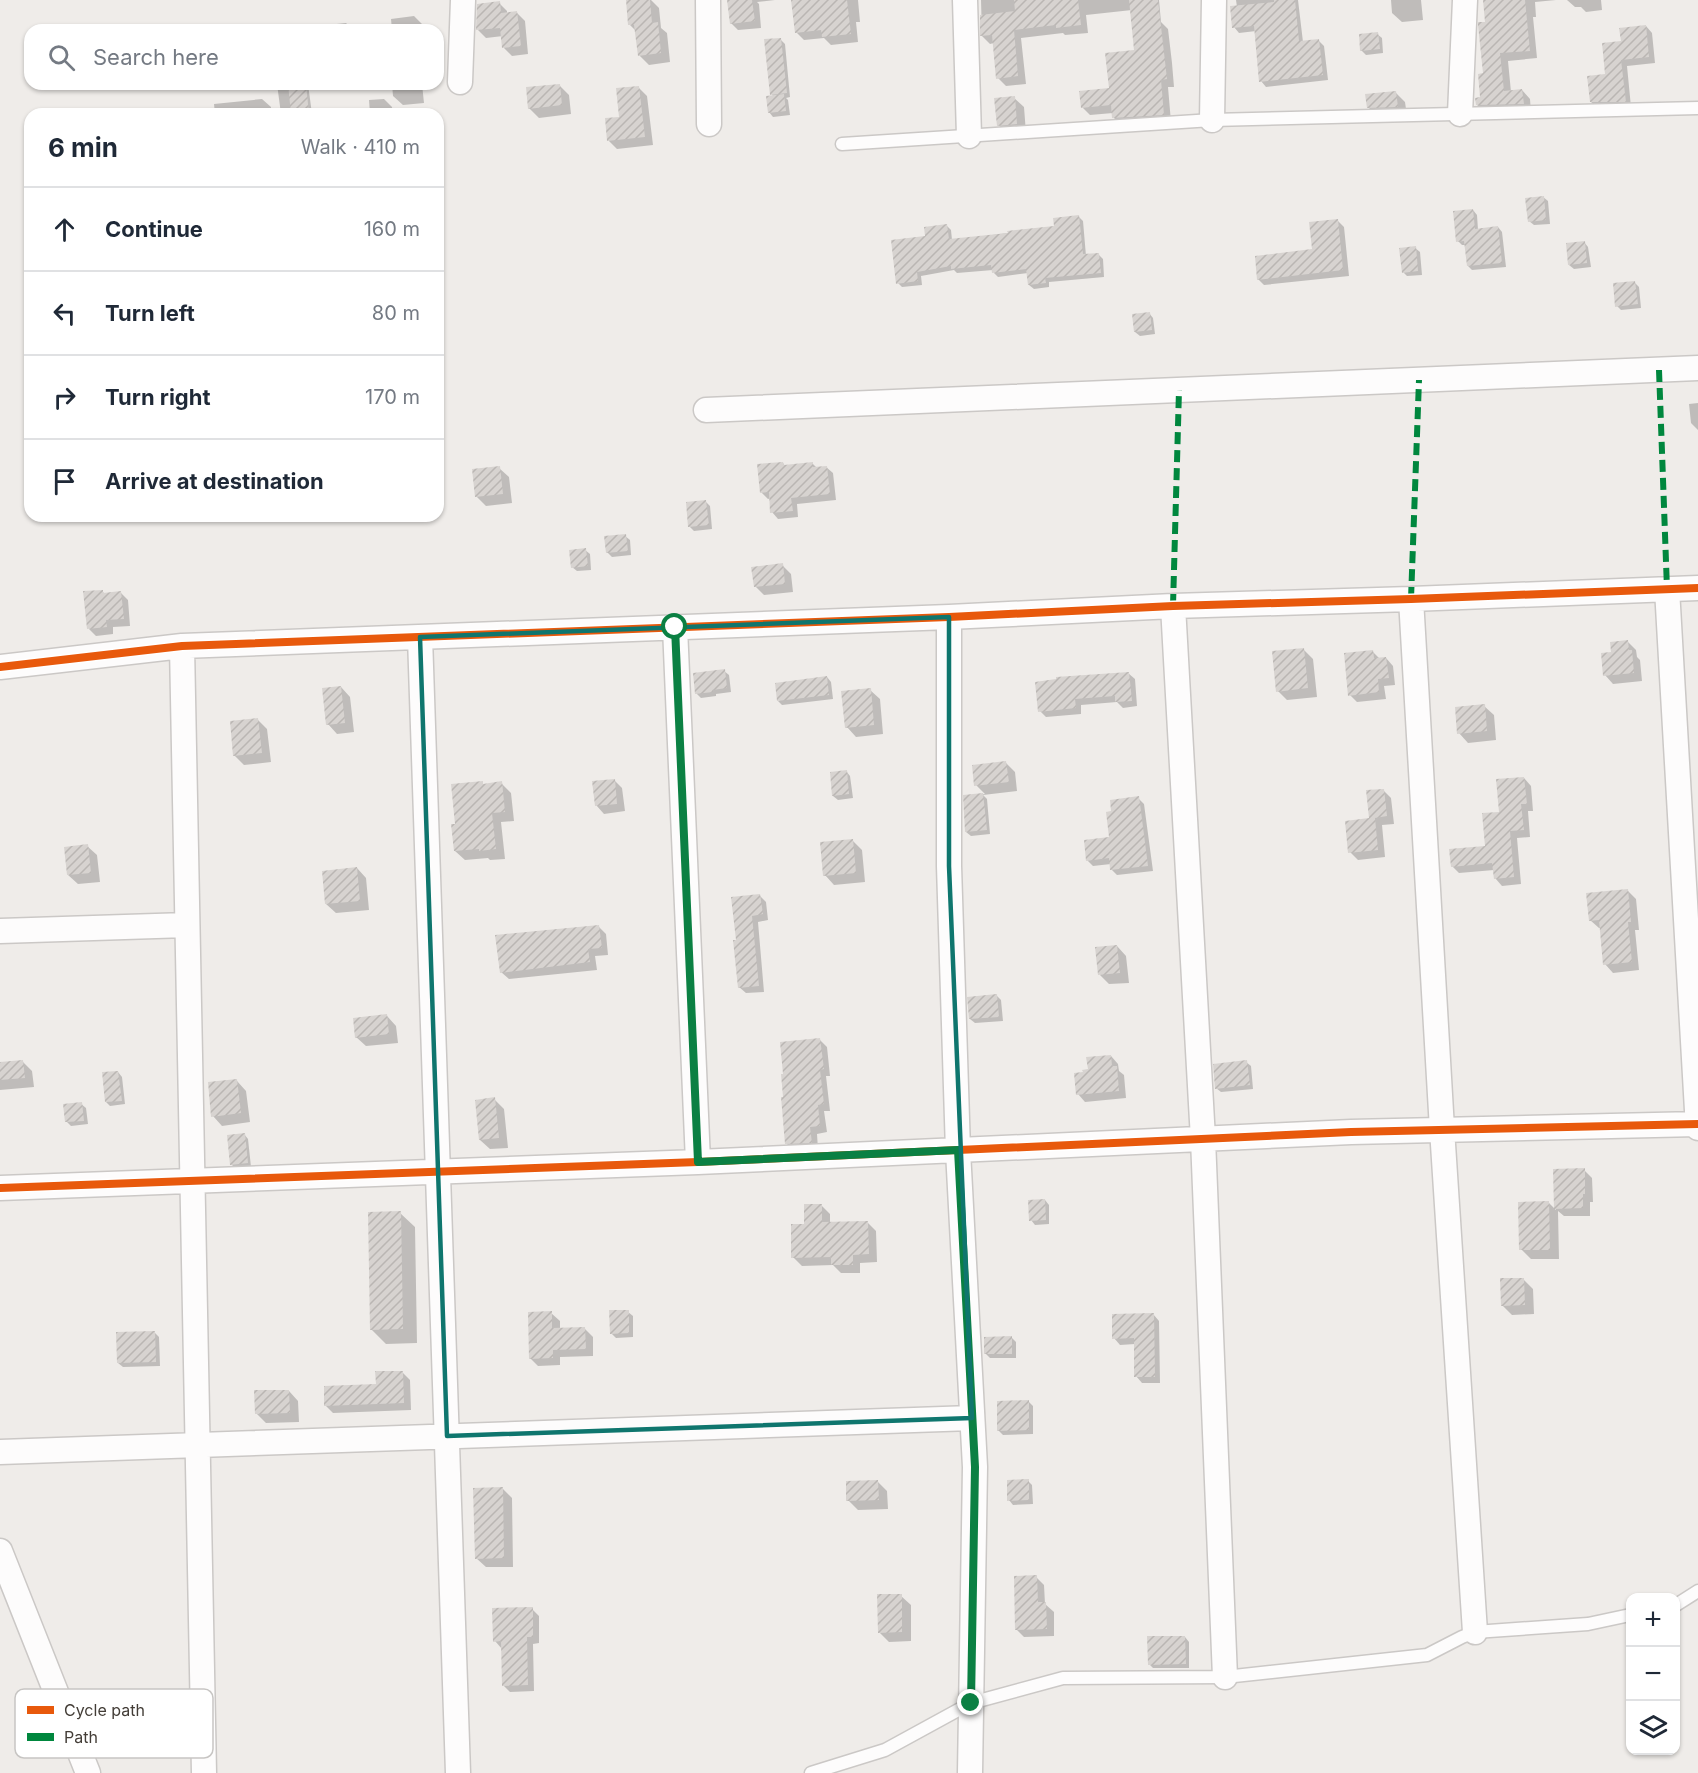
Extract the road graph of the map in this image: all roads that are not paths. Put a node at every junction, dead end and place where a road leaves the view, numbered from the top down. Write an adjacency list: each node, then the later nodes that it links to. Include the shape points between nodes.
1 (463, 0): 6 (street)
2 (708, 0): 10 (street)
3 (965, 0): 11 (street)
4 (1215, 0): 9 (street)
5 (1465, 0): 8 (street)
6 (460, 82)
7 (1698, 108): 8 (lane)
8 (1460, 114): 9 (lane)
9 (1212, 120): 11 (lane)
10 (709, 124)
11 (969, 136): 12 (lane)
12 (842, 144)
13 (1698, 368): 14 (street)
14 (706, 410)
15 (1698, 588): 16 (street)
16 (1667, 589): 17 (street); 26 (street)
17 (1411, 599): 18 (street); 27 (street)
18 (1173, 606): 19 (street); 28 (street)
19 (949, 616): 20 (street); 29 (street, via 949,866)
20 (675, 627): 21 (street); 30 (street)
21 (420, 637): 22 (street); 31 (street)
22 (182, 646): 23 (street); 24 (street)
23 (0, 666)
24 (187, 925): 25 (street); 32 (street)
25 (0, 931)
26 (1698, 1125): 27 (street)
27 (1442, 1129): 28 (street); 42 (street)
28 (1203, 1139): 29 (street); 43 (street)
29 (958, 1150): 30 (street); 34 (street)
30 (698, 1162): 31 (street)
31 (438, 1172): 32 (street); 35 (street)
32 (192, 1181): 33 (street); 36 (street)
33 (0, 1188)
34 (972, 1418): 35 (street); 46 (street, via 975,1467)
35 (447, 1436): 36 (street); 51 (street)
36 (197, 1445): 37 (street); 45 (street)
37 (0, 1452)
38 (0, 1551): 44 (street)
39 (1698, 1592): 40 (lane)
40 (1680, 1603)
41 (1626, 1616): 42 (lane, via 1588,1624)
42 (1475, 1632): 43 (lane, via 1427,1655)
43 (1225, 1677): 46 (lane, via 1063,1678)
44 (55, 1689)
45 (202, 1689)
46 (971, 1703): 52 (lane, via 885,1750); 53 (street)
47 (82, 1758): 49 (street)
48 (204, 1758): 50 (street)
49 (88, 1773)
50 (204, 1773)
51 (458, 1773)
52 (811, 1773)
53 (970, 1773)

